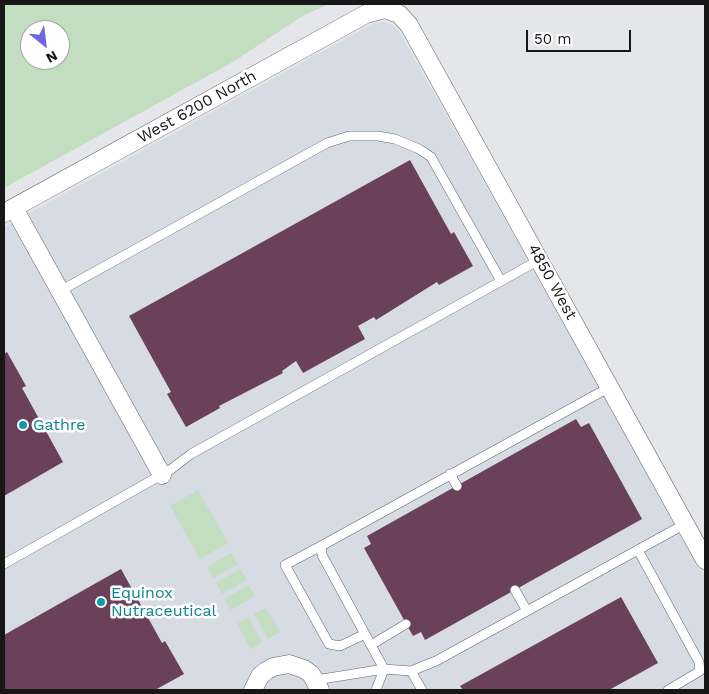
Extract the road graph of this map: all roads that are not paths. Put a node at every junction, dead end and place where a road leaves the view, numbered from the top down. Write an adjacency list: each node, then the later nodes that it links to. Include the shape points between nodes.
1 (390, 7): 2 (street, West 6200 North, via 366,14); 3 (street, 4850 West, via 409,25)
2 (9, 210): 5 (street)
3 (539, 260): 4 (lane); 6 (street, 4850 West)
4 (501, 281): 5 (lane, via 431,158 396,139 358,136 327,143); 8 (lane, via 191,454)
5 (60, 291): 8 (street)
6 (610, 387): 7 (lane); 10 (street, 4850 West)
7 (450, 474): 9 (lane); 11 (lane)
8 (162, 475): 14 (lane)
9 (457, 486)
10 (686, 524): 12 (lane); 13 (street, 4850 West)
11 (321, 546): 18 (lane, via 322,555); 18 (lane, via 285,565 329,644 340,646)
12 (638, 550): 16 (lane); 26 (lane, via 699,662 700,671)
13 (705, 560)
14 (4, 564)
15 (515, 590): 16 (lane)
16 (527, 611): 21 (lane, via 436,661)
17 (406, 624): 19 (lane)
18 (365, 634): 19 (lane)
19 (371, 644): 20 (lane)
20 (384, 669): 21 (lane); 22 (lane); 24 (lane)
21 (411, 671): 25 (lane)
22 (318, 685): 23 (street, via 311,674 297,666 281,664 266,671)
23 (253, 690)
24 (376, 690)
25 (422, 690)
26 (668, 690)

